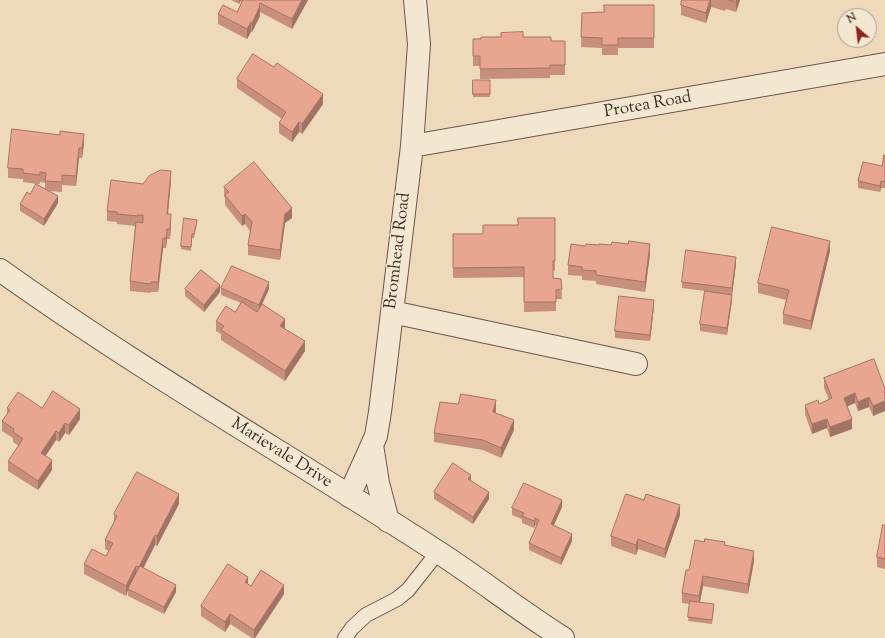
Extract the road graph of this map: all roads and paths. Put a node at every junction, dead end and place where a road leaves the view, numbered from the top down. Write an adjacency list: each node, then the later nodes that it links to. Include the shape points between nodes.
1 (415, 0): 3 (street, Bromhead Road, via 419,44)
2 (885, 64): 3 (street, Protea Road)
3 (412, 146): 5 (street, Bromhead Road)
4 (0, 270): 8 (street, Marievale Drive, via 187,395)
5 (392, 312): 6 (street); 7 (street, Bromhead Road, via 380,412)
6 (636, 364)
7 (372, 445): 8 (street, Bromhead Road); 9 (street)
8 (349, 496): 9 (street, Marievale Drive)
9 (388, 521): 10 (street, Marievale Drive)
10 (438, 552): 11 (lane, via 408,590 397,599 366,615); 12 (street, Marievale Drive)
11 (345, 638)
12 (563, 638)

